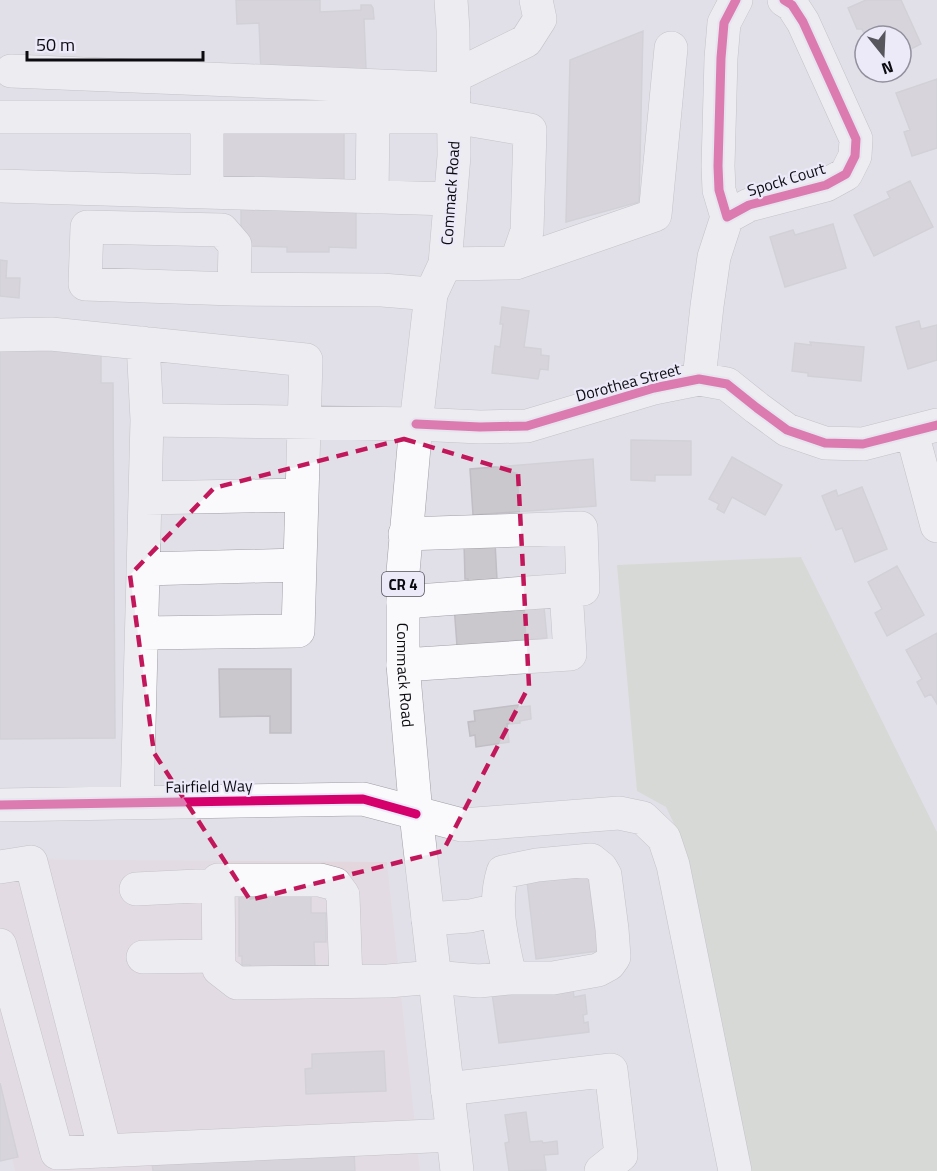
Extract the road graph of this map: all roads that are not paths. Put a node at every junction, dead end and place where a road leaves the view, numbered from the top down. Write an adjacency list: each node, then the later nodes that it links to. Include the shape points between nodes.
1 (452, 0): 7 (street, Commack Road / CR 4)
2 (536, 0): 7 (street, via 540,19 526,41)
3 (736, 0): 15 (street, via 724,23 721,58 718,190)
4 (784, 0): 15 (street, Spock Court, via 803,22 856,139 855,156 846,174 826,185 750,205)
5 (671, 48): 16 (street, via 655,215)
6 (11, 71): 7 (street)
7 (454, 94): 9 (street); 14 (street, Commack Road / CR 4); 16 (street, via 530,130 527,231)
8 (0, 117): 10 (street)
9 (373, 117): 10 (street); 13 (street)
10 (207, 118): 12 (street)
11 (0, 186): 12 (street)
12 (207, 192): 13 (street)
13 (372, 197): 14 (street)
14 (450, 199): 17 (street, Commack Road / CR 4)
15 (728, 217): 22 (street, via 714,257)
16 (516, 263): 17 (street)
17 (445, 264): 19 (street, Commack Road / CR 4)
18 (234, 289): 19 (street)
19 (431, 294): 25 (street, Commack Road / CR 4)
20 (0, 335): 21 (street, via 51,334)
21 (143, 343): 23 (street); 24 (street, via 306,360)
22 (699, 379): 25 (street, Dorothea Street, via 654,388 527,426); 26 (street, Dorothea Street, via 727,384 787,430 825,443 863,444)
23 (147, 420): 24 (street, Dorothea Street); 28 (street)
24 (303, 422): 25 (street, Dorothea Street); 27 (street)
25 (416, 424): 30 (street, Commack Road / CR 4)
26 (924, 429): 29 (street)
27 (301, 495): 28 (street); 31 (street)
28 (145, 498): 32 (street)
29 (937, 526)
30 (405, 534): 33 (street, via 581,528 583,589); 34 (street, Commack Road / CR 4)
31 (299, 565): 32 (street); 35 (street, via 298,631)
32 (143, 568): 35 (street)
33 (566, 590): 34 (street); 36 (street, via 570,654)
34 (403, 602): 36 (street, Commack Road / CR 4)
35 (142, 633): 37 (street)
36 (403, 664): 39 (street, Commack Road / CR 4)
37 (137, 802): 38 (street, Fairfield Way); 39 (street, Fairfield Way, via 363,799)
38 (0, 805)
39 (416, 814): 44 (street, Commack Road / CR 4); 56 (street, Fairfield Way, via 462,825 619,813 643,818 664,838 673,865)
40 (0, 867): 53 (street, via 31,862)
41 (218, 885): 42 (street); 46 (street); 50 (street, via 219,880 320,879 335,884 343,895)
42 (136, 889)
43 (497, 910): 44 (street); 49 (street); 49 (street, via 503,872 591,861 605,875 614,957 609,964 598,970 553,978)
44 (428, 920): 48 (street, Commack Road / CR 4)
45 (0, 945): 53 (street, via 57,1153)
46 (219, 956): 47 (street); 50 (street, via 219,969 237,983)
47 (143, 957)
48 (434, 977): 49 (street, via 479,981); 50 (street); 51 (street, Commack Road / CR 4)
49 (510, 978)
50 (346, 981)
51 (447, 1089): 52 (street, Commack Road / CR 4); 55 (street, via 611,1070 621,1155)
52 (453, 1135): 53 (street); 54 (street, Commack Road / CR 4)
53 (105, 1151)
54 (457, 1171)
55 (601, 1171)
56 (735, 1171)

